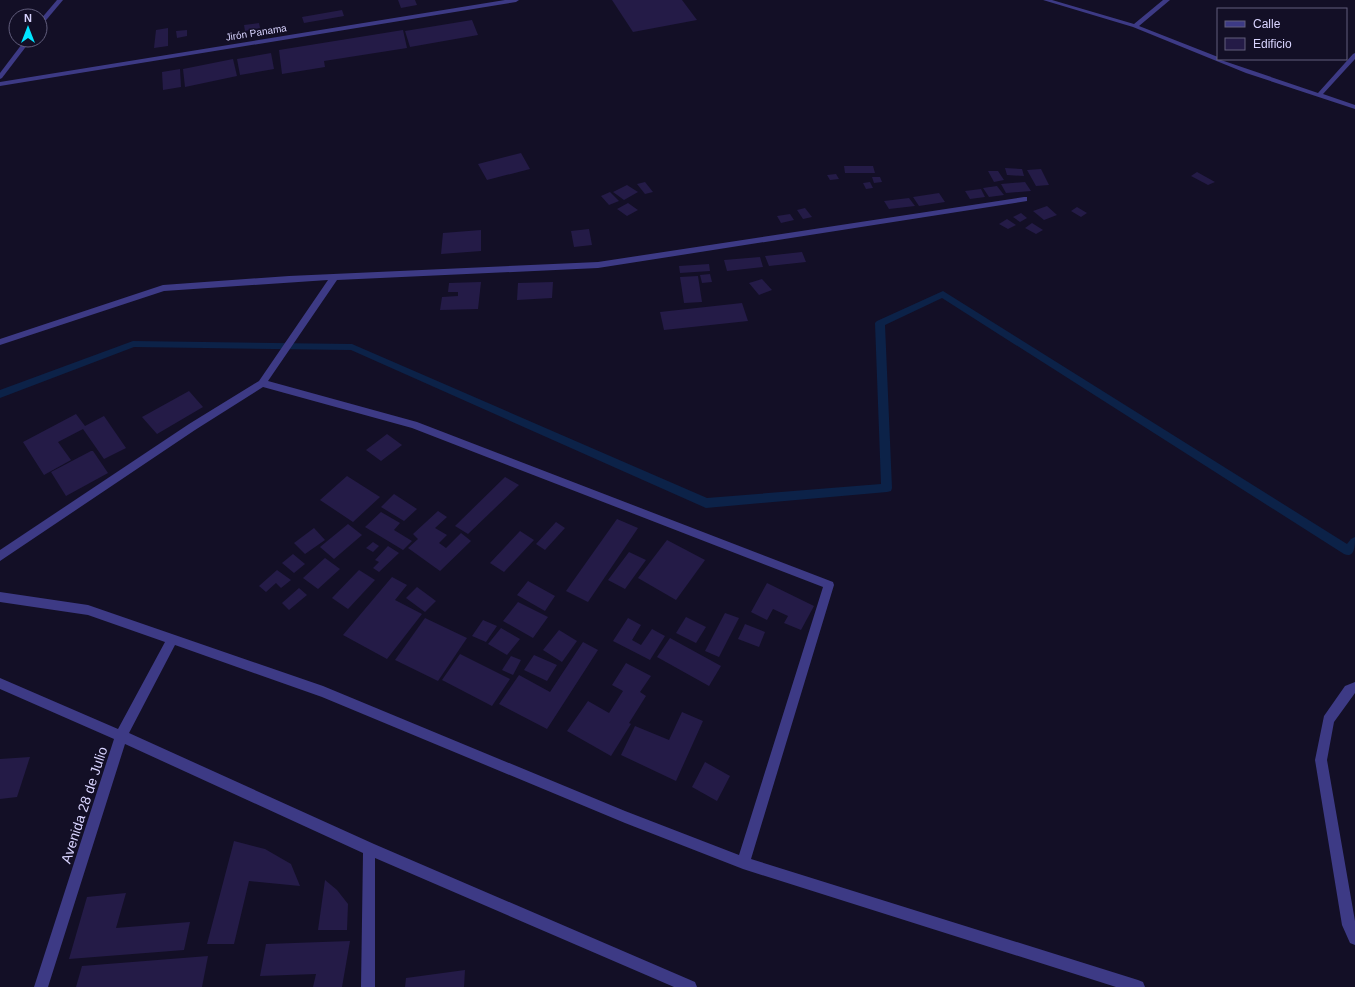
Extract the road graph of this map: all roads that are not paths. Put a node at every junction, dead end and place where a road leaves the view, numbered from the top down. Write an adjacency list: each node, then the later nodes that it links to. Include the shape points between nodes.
1 (60, 0): 5 (street)
2 (516, 0): 12 (street, Jirón Panama)
3 (1046, 0): 6 (street)
4 (1167, 0): 6 (street)
5 (48, 14)
6 (1135, 26): 9 (street)
7 (22, 48): 11 (street)
8 (1355, 55): 13 (street)
9 (1217, 59)
10 (1219, 60): 13 (street)
11 (0, 77)
12 (0, 84)
13 (1319, 95): 14 (street)
14 (1355, 106)
15 (1024, 200): 16 (street, via 598,265)
16 (334, 278): 17 (street, via 163,288); 18 (street)
17 (0, 342)
18 (262, 383): 19 (street); 26 (street, via 414,425 830,585)
19 (0, 556)
20 (0, 596): 21 (street, via 88,610)
21 (172, 639): 24 (street, Avenida 28 de Julio); 26 (street, via 323,692)
22 (0, 683): 24 (street)
23 (1355, 687): 27 (street, via 1349,690 1328,720 1321,760 1349,926)
24 (121, 736): 25 (street); 28 (street, Avenida 28 de Julio)
25 (369, 849): 29 (street); 30 (street)
26 (743, 863): 31 (street)
27 (1355, 938)
28 (41, 987)
29 (368, 987)
30 (690, 987)
31 (1138, 987)

